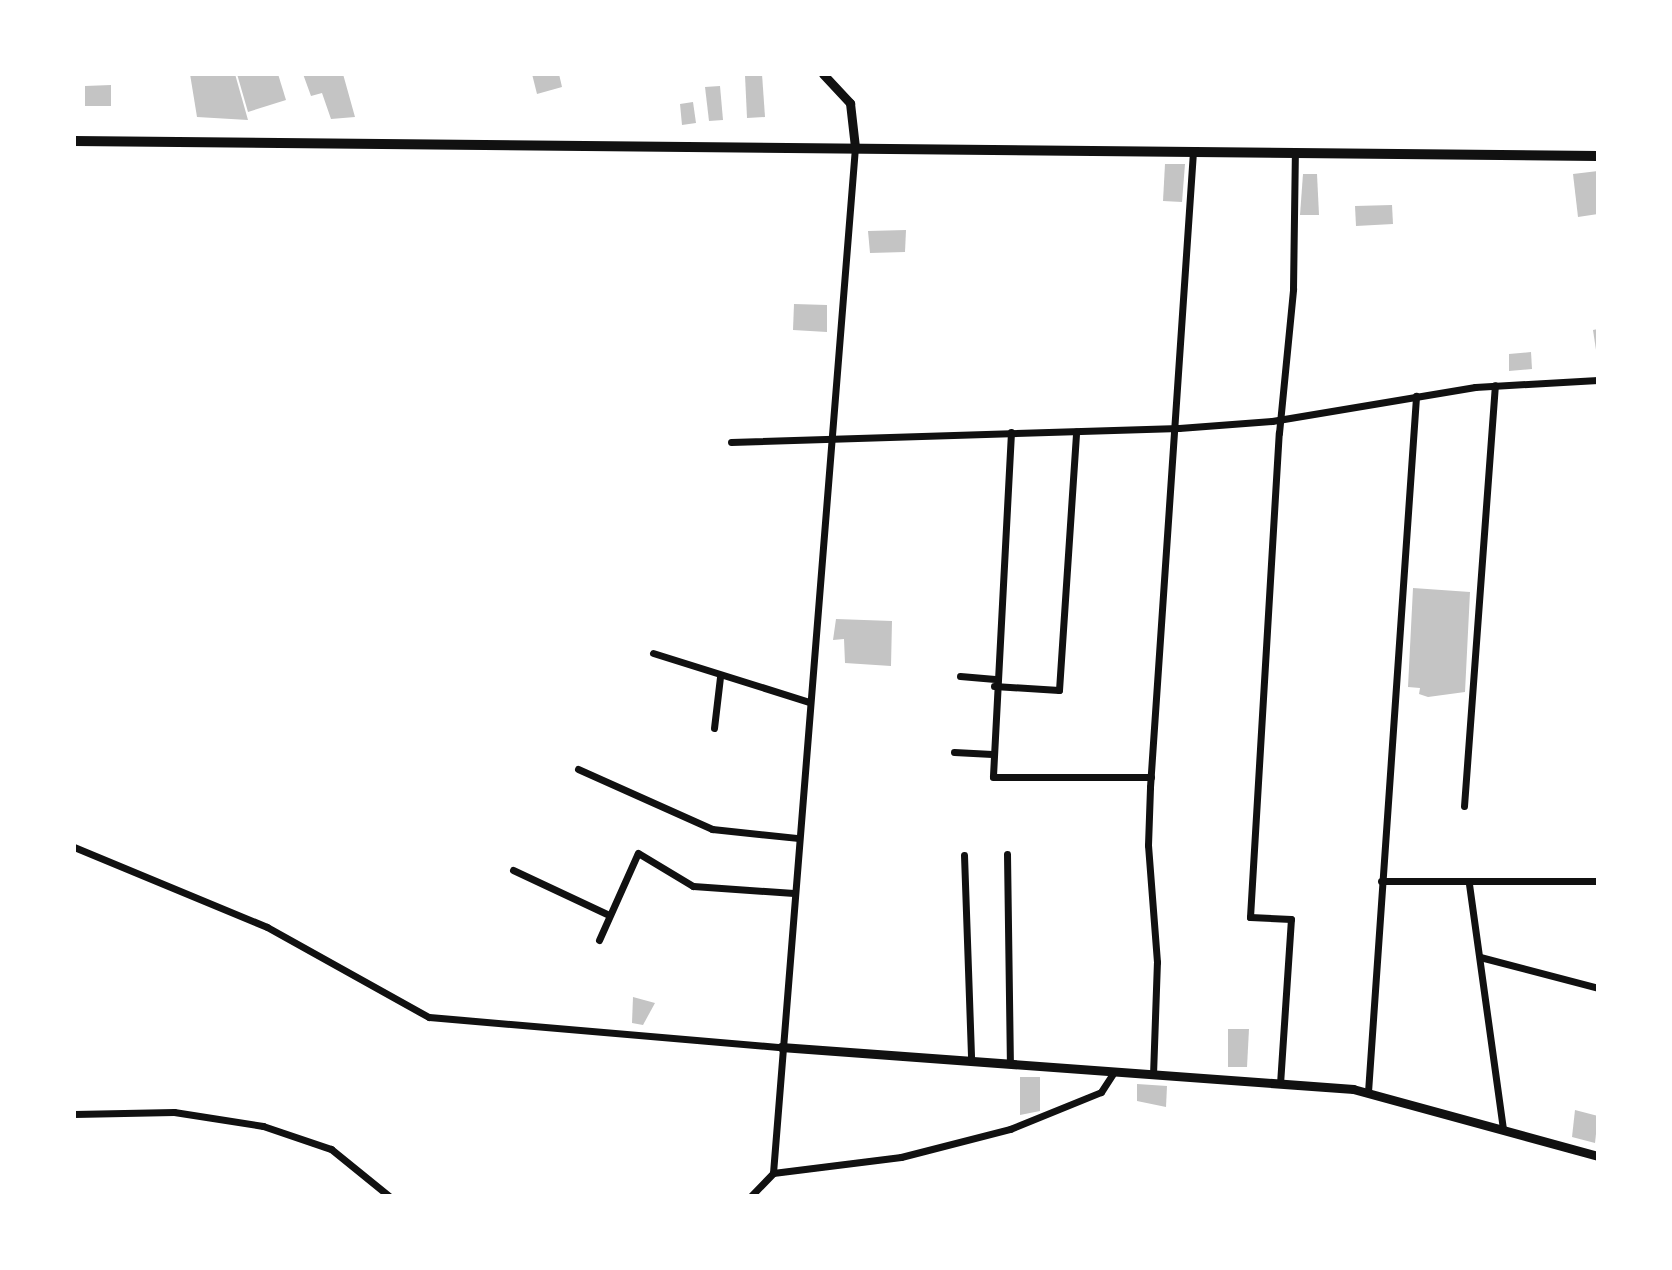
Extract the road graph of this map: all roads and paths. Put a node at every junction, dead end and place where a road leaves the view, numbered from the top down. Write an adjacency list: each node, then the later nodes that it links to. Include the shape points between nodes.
1 (828, 76): 3 (street, via 850,103)
2 (74, 141): 3 (main road)
3 (855, 147): 4 (main road); 14 (street)
4 (1193, 151): 5 (main road); 11 (street)
5 (1295, 152): 6 (main road); 10 (street, via 1293,289)
6 (1598, 156)
7 (1598, 380): 8 (street)
8 (1495, 385): 9 (street); 26 (street)
9 (1416, 396): 10 (street); 32 (street)
10 (1280, 419): 11 (street); 45 (street, via 1250,917 1291,919)
11 (1175, 428): 13 (street); 25 (street)
12 (1011, 432): 13 (street); 14 (street); 19 (street)
13 (1076, 432): 19 (street, via 1059,690)
14 (833, 437): 15 (street); 20 (street)
15 (731, 442)
16 (653, 653): 18 (street)
17 (960, 676): 19 (street)
18 (720, 677): 20 (street); 21 (street)
19 (994, 682): 23 (street)
20 (809, 702): 27 (street)
21 (714, 728)
22 (954, 752): 23 (street)
23 (992, 754): 25 (street, via 993,777)
24 (578, 769): 27 (street, via 712,829)
25 (1151, 777): 44 (street, via 1148,845 1157,962)
26 (1464, 806)
27 (797, 838): 35 (street)
28 (74, 847): 40 (street, via 256,922 429,1017)
29 (1007, 854): 42 (street)
30 (964, 855): 41 (street)
31 (513, 870): 36 (street)
32 (1381, 881): 34 (street); 46 (street)
33 (1598, 881): 34 (street)
34 (1469, 884): 38 (street)
35 (794, 893): 36 (street, via 693,886 638,853); 40 (street)
36 (609, 915): 37 (street)
37 (599, 940)
38 (1480, 957): 39 (street); 48 (street)
39 (1598, 988)
40 (781, 1047): 41 (street); 50 (street)
41 (971, 1060): 42 (street)
42 (1010, 1064): 43 (street)
43 (1114, 1072): 44 (street); 50 (street, via 1101,1092 1010,1129 901,1157)
44 (1153, 1075): 45 (street)
45 (1280, 1084): 46 (street)
46 (1368, 1092): 48 (street)
47 (74, 1114): 51 (street, via 174,1112 263,1126 331,1149)
48 (1503, 1129): 49 (street)
49 (1598, 1155)
50 (773, 1173): 52 (street)
51 (389, 1196)
52 (751, 1196)

